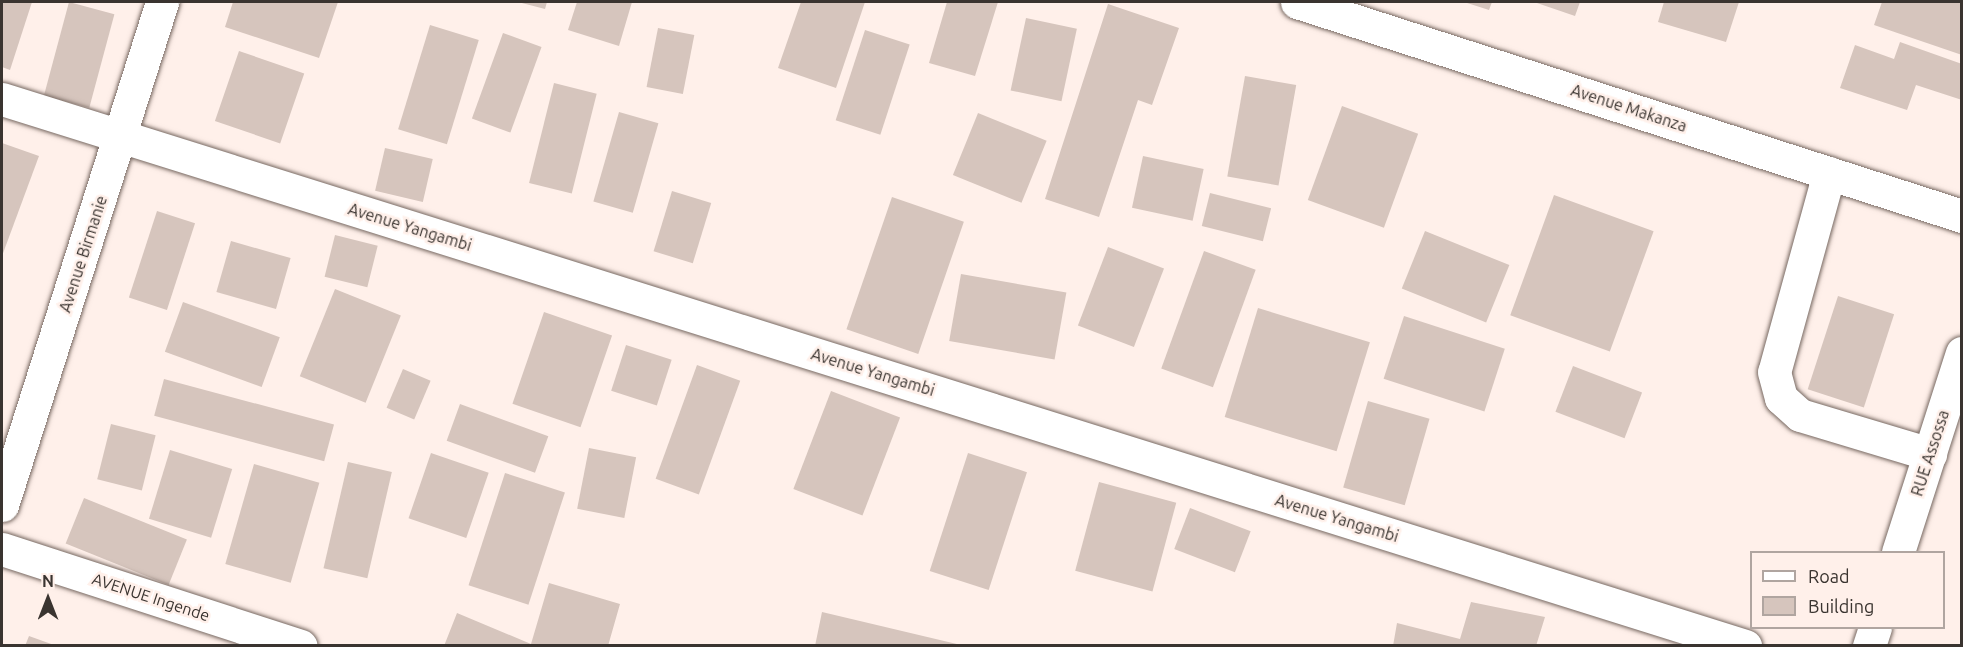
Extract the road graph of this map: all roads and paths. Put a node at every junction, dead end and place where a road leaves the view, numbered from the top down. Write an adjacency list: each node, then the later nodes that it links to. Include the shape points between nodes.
1 (162, 2): 4 (street, Avenue Birmanie)
2 (1297, 2): 5 (street, Avenue Makanza)
3 (2, 99): 4 (street, Avenue Yangambi)
4 (121, 137): 9 (street, Avenue Birmanie); 14 (street, Avenue Yangambi)
5 (1830, 173): 6 (street, Avenue Makanza); 8 (street, via 1774,372 1781,398 1800,415)
6 (1962, 216)
7 (1962, 353): 8 (street, RUE Assossa)
8 (1930, 454): 11 (street, RUE Assossa)
9 (2, 505)
10 (2, 549): 13 (street, AVENUE Ingende)
11 (1898, 551)
12 (1874, 629): 15 (street)
13 (301, 645)
14 (1745, 645)
15 (1869, 645)

